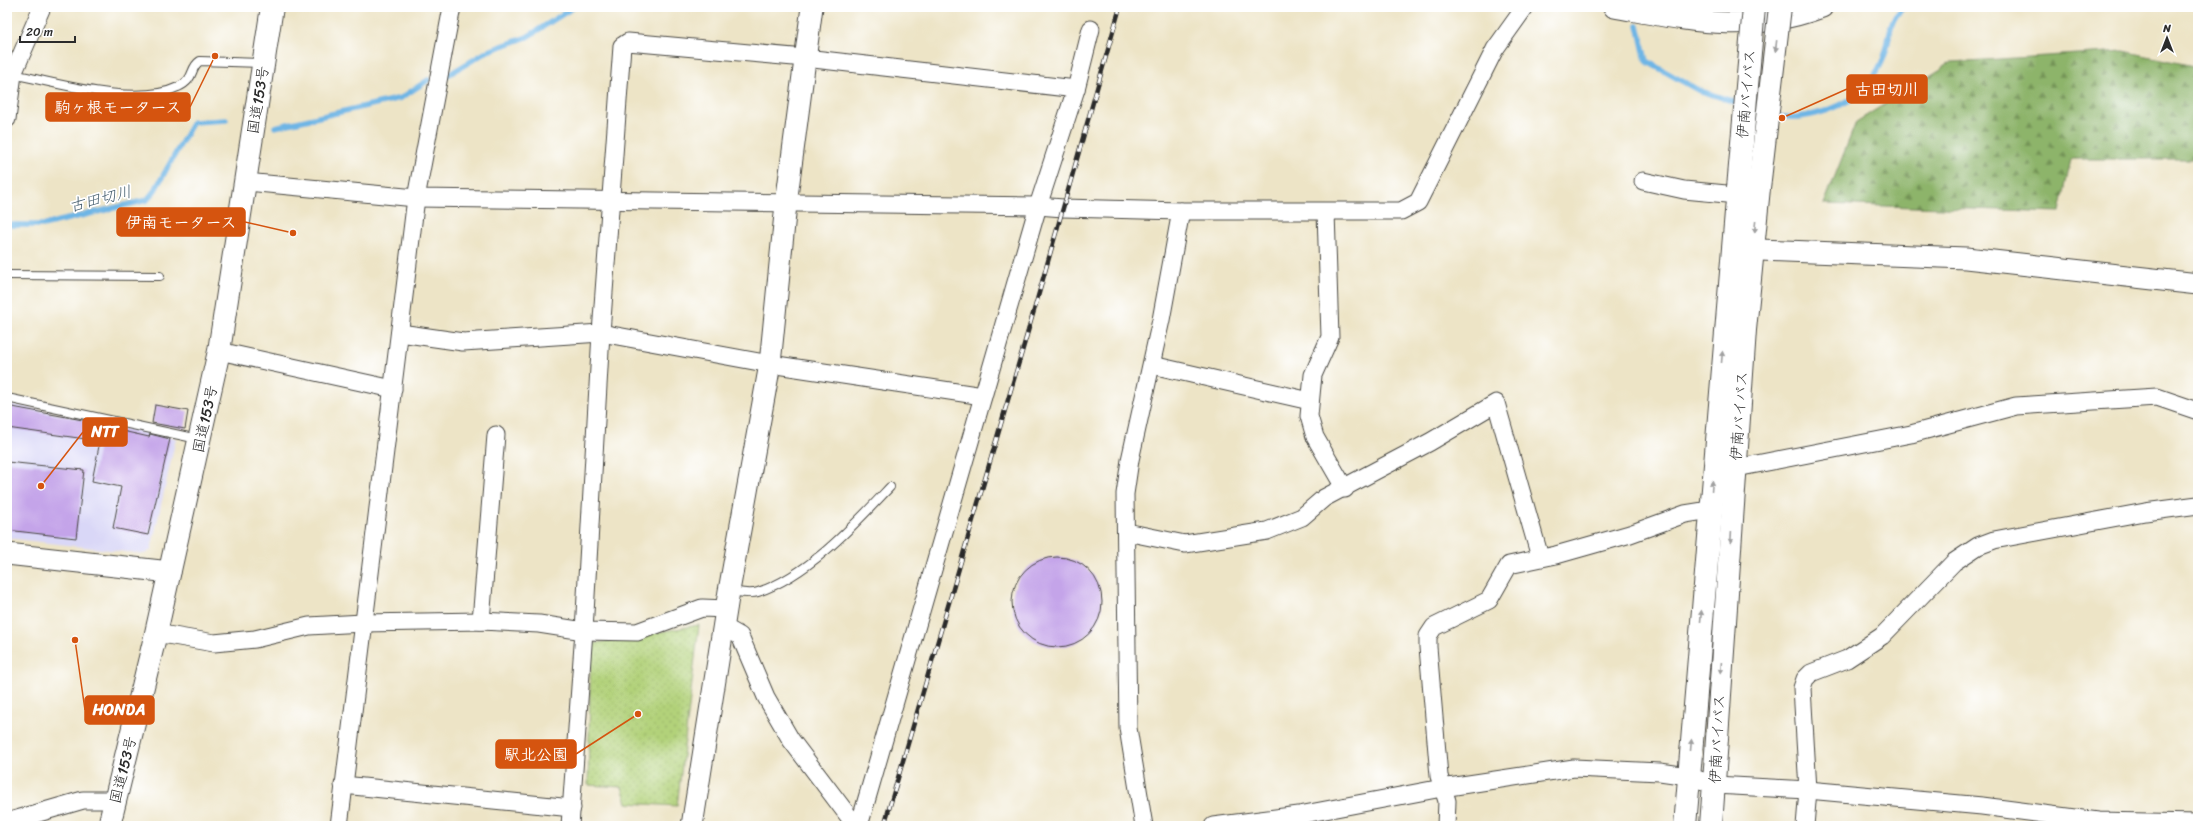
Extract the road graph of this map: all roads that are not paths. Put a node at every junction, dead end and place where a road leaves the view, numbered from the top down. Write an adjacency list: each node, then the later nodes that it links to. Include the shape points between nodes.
1 (42, 7): 13 (street)
2 (272, 7): 12 (highway, 国道153号)
3 (452, 7): 19 (street)
4 (812, 7): 11 (street)
5 (1525, 7): 24 (street, via 1495,50 1418,202 1401,211)
6 (1614, 7): 9 (street, via 1726,24 1767,21)
7 (1754, 7): 18 (highway, 伊南バイパス, bridge)
8 (1780, 7): 18 (highway, 伊南バイパス, one-way to 18, bridge)
9 (1822, 7)
10 (1091, 29): 14 (street)
11 (805, 58): 14 (street); 20 (street, via 628,42 622,46); 21 (street)
12 (264, 63): 13 (lane, via 200,61 195,64 191,79 178,87 140,95 118,94); 17 (highway, 国道153号)
13 (10, 74): 15 (street)
14 (1076, 88): 22 (street)
15 (7, 119)
16 (1642, 181): 18 (street, via 1684,190)
17 (246, 182): 19 (street); 31 (highway, 国道153号)
18 (1745, 190): 25 (highway, 伊南バイパス)
19 (416, 198): 20 (street); 29 (street)
20 (611, 202): 21 (street); 30 (street)
21 (786, 204): 22 (street); 32 (street)
22 (1038, 206): 23 (street); 35 (street)
23 (1181, 211): 24 (street); 33 (street)
24 (1326, 212): 37 (street, via 1330,337 1313,375)
25 (1742, 249): 28 (street, via 1966,258); 41 (highway, 伊南バイパス); 45 (highway, 伊南バイパス, one-way to 25)
26 (7, 275): 27 (lane)
27 (160, 276)
28 (2198, 284)
29 (400, 333): 30 (street, via 463,342); 34 (street)
30 (601, 333): 32 (street); 53 (street)
31 (219, 351): 34 (street); 40 (highway, 国道153号)
32 (770, 364): 35 (street); 50 (street)
33 (1152, 365): 37 (street); 46 (street, via 1130,460 1125,494)
34 (393, 390): 52 (street)
35 (983, 396): 69 (street)
36 (7, 398): 40 (lane)
37 (1310, 401): 43 (street, via 1309,416 1315,437)
38 (2198, 411): 41 (street, via 2157,397 2016,406 1911,434)
39 (496, 435): 51 (street)
40 (200, 440): 49 (highway, 国道153号)
41 (1736, 468): 57 (highway, 伊南バイパス, one-way to 57)
42 (890, 487): 50 (lane, via 847,532 795,574)
43 (1345, 488): 46 (street, via 1324,498 1302,517 1267,532 1185,544); 48 (street, via 1430,442 1496,402)
44 (2198, 505): 59 (street, via 2145,512 1994,540 1978,546 1954,562 1882,636 1847,659 1811,673 1805,679 1802,688)
45 (1710, 510): 48 (street, via 1685,514 1630,534 1556,555); 55 (highway, 伊南バイパス, one-way to 45)
46 (1126, 532): 70 (street, via 1128,728)
47 (7, 554): 49 (street)
48 (1540, 557): 58 (street, via 1509,565 1490,600 1434,627 1428,636)
49 (170, 572): 54 (highway, 国道153号)
50 (727, 609): 53 (street, via 702,608 637,632); 67 (street); 68 (street, via 766,697 791,740)
51 (481, 621): 52 (street); 53 (street)
52 (363, 623): 54 (street, via 309,626 236,642 214,643); 56 (street)
53 (584, 631): 61 (street)
54 (156, 633): 60 (highway, 国道153号)
55 (1688, 776): 57 (street); 58 (street, via 1660,772 1574,768); 73 (highway, 伊南バイパス)
56 (343, 785): 61 (street); 65 (street)
57 (1715, 785): 59 (street); 74 (highway, 伊南バイパス)
58 (1442, 788): 71 (street, via 1299,815); 72 (street, via 1447,801)
59 (1808, 790): 63 (street, via 1982,806 2098,821); 75 (street)
60 (116, 800): 62 (street, via 83,800); 64 (highway, 国道153号)
61 (572, 808): 66 (street)
62 (7, 822)
63 (2198, 823)
64 (109, 826)
65 (338, 826)
66 (570, 826)
67 (692, 826)
68 (856, 826)
69 (859, 826)
70 (1144, 826)
71 (1213, 826)
72 (1446, 826)
73 (1684, 826)
74 (1711, 826)
75 (1805, 826)

